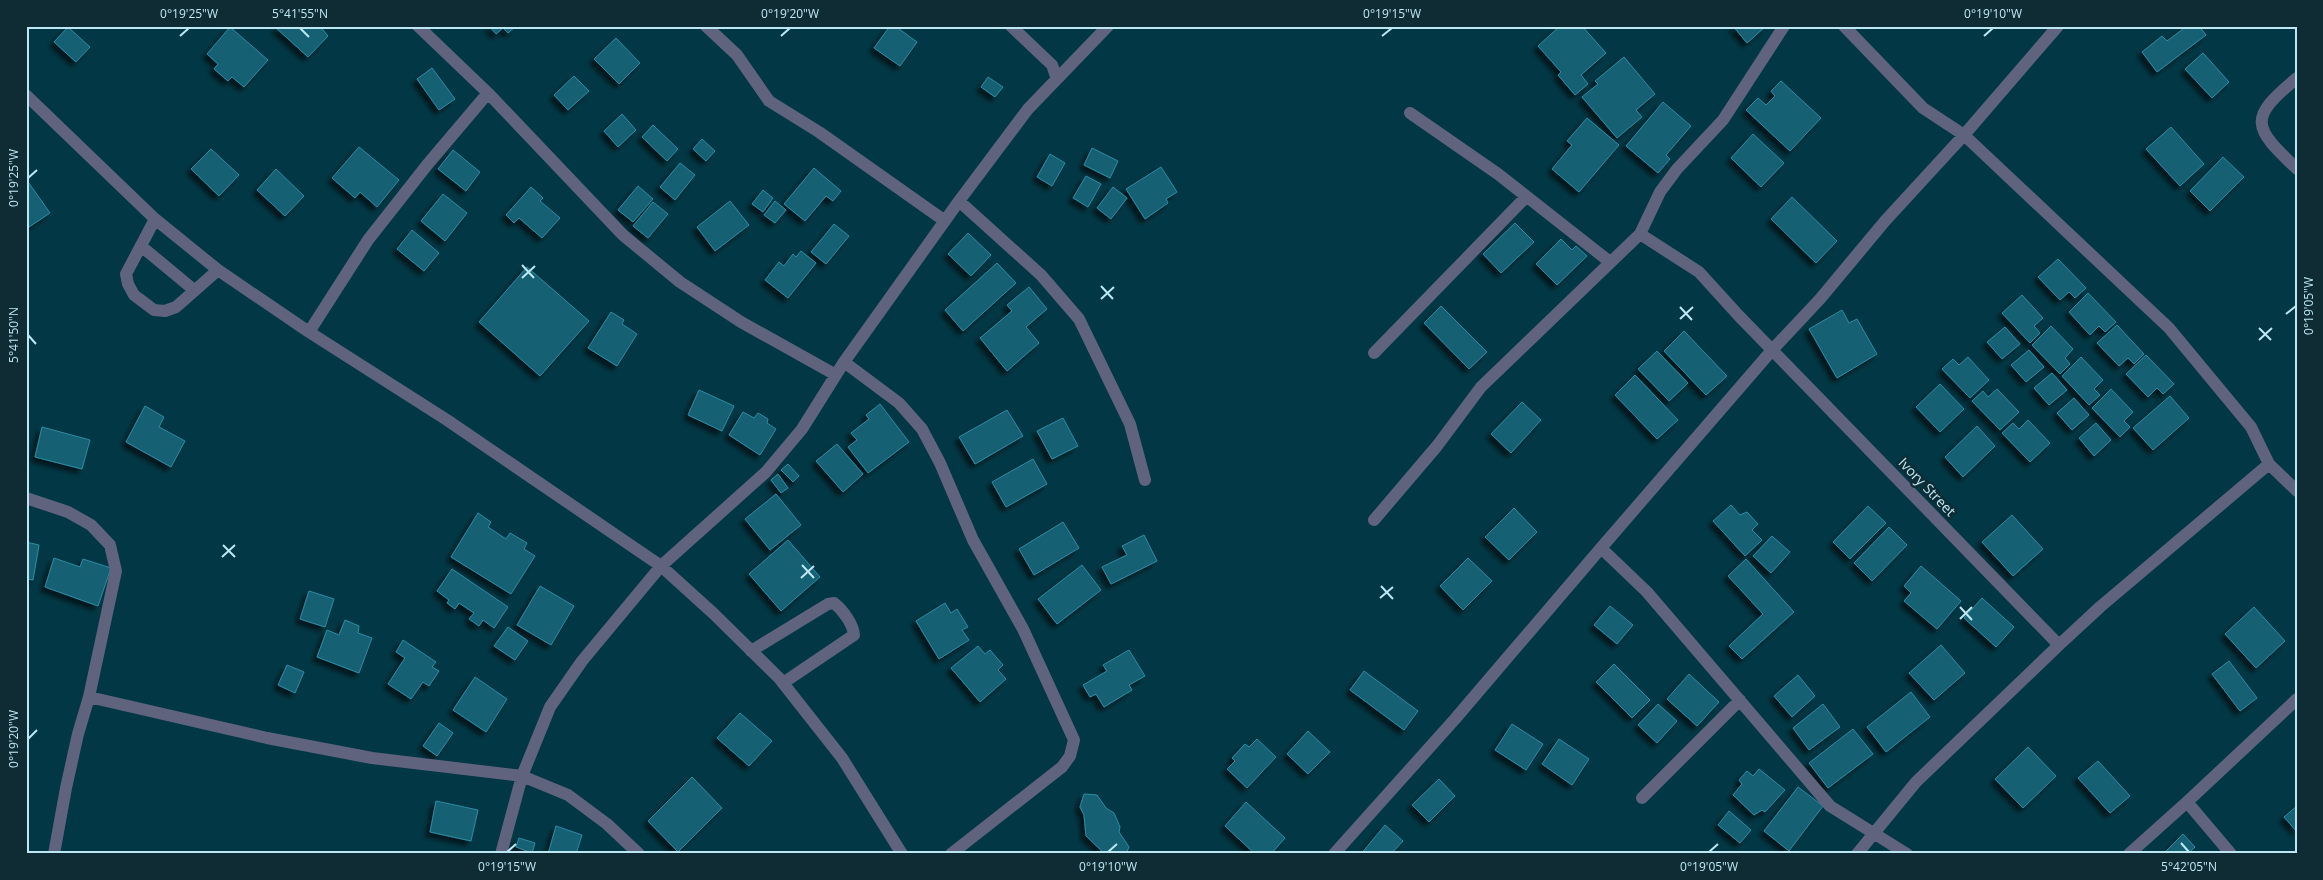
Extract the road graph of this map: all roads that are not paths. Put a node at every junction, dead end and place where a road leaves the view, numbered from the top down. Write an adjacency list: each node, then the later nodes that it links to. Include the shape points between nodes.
1 (418, 26): 10 (street)
2 (706, 26): 18 (street, via 737,55 769,101 819,132)
3 (1011, 26): 9 (street, via 1052,65)
4 (1108, 26): 9 (street)
5 (1784, 26): 19 (street, via 1723,120 1660,192)
6 (1844, 26): 13 (street, via 1923,108)
7 (2058, 26): 13 (street)
8 (2297, 78): 14 (street, via 2270,102 2262,115 2262,132)
9 (1057, 79): 16 (street, via 1028,109)
10 (488, 93): 24 (street, via 368,240); 28 (street, via 623,235 680,282 741,322)
11 (26, 95): 17 (street)
12 (1410, 113): 15 (street)
13 (1964, 135): 25 (street); 29 (street, via 2169,328 2251,427)
14 (2297, 170)
15 (1526, 197): 21 (street); 26 (street)
16 (959, 201): 18 (street); 30 (street, via 1041,275 1079,319 1130,424)
17 (155, 218): 20 (street); 22 (street)
18 (945, 221): 27 (street)
19 (1640, 234): 21 (street); 25 (street, Ivory Street, via 1699,272)
20 (141, 246): 23 (street); 23 (street, via 126,274 134,295 154,310 165,311)
21 (1610, 262): 33 (street, via 1481,387 1438,446)
22 (218, 270): 23 (street); 24 (street)
23 (194, 290)
24 (309, 332): 35 (street, via 447,420)
25 (1773, 349): 34 (street); 36 (street, Ivory Street)
26 (1374, 353)
27 (844, 362): 28 (street); 50 (street, via 899,403 922,429 973,540 1023,630 1074,740 1070,756 1062,767)
28 (836, 375): 35 (street, via 802,429 766,472)
29 (2269, 464): 31 (street); 36 (street)
30 (1145, 480)
31 (2297, 491)
32 (26, 498): 39 (street, via 68,512 91,525 110,546 115,560 116,571)
33 (1374, 520)
34 (1600, 548): 40 (street, via 1647,592); 51 (street, via 1455,719)
35 (660, 566): 37 (street); 42 (street, via 582,661 550,707)
36 (2059, 645): 45 (street, via 1916,782)
37 (751, 651): 38 (street); 38 (street, via 828,604 834,603 839,607 854,629 854,635)
38 (783, 683): 49 (street, via 842,758)
39 (89, 697): 42 (street, via 267,738 372,758); 46 (street, via 68,779)
40 (1740, 700): 43 (street); 45 (street, via 1830,806)
41 (2296, 700): 44 (street)
42 (522, 776): 47 (street); 48 (street, via 568,795 608,824)
43 (1642, 798)
44 (2187, 802): 54 (street); 55 (street)
45 (1876, 832): 52 (street); 53 (street)
46 (54, 854)
47 (501, 854)
48 (639, 854)
49 (902, 854)
50 (951, 854)
51 (1334, 854)
52 (1857, 854)
53 (1907, 854)
54 (2129, 854)
55 (2231, 854)

